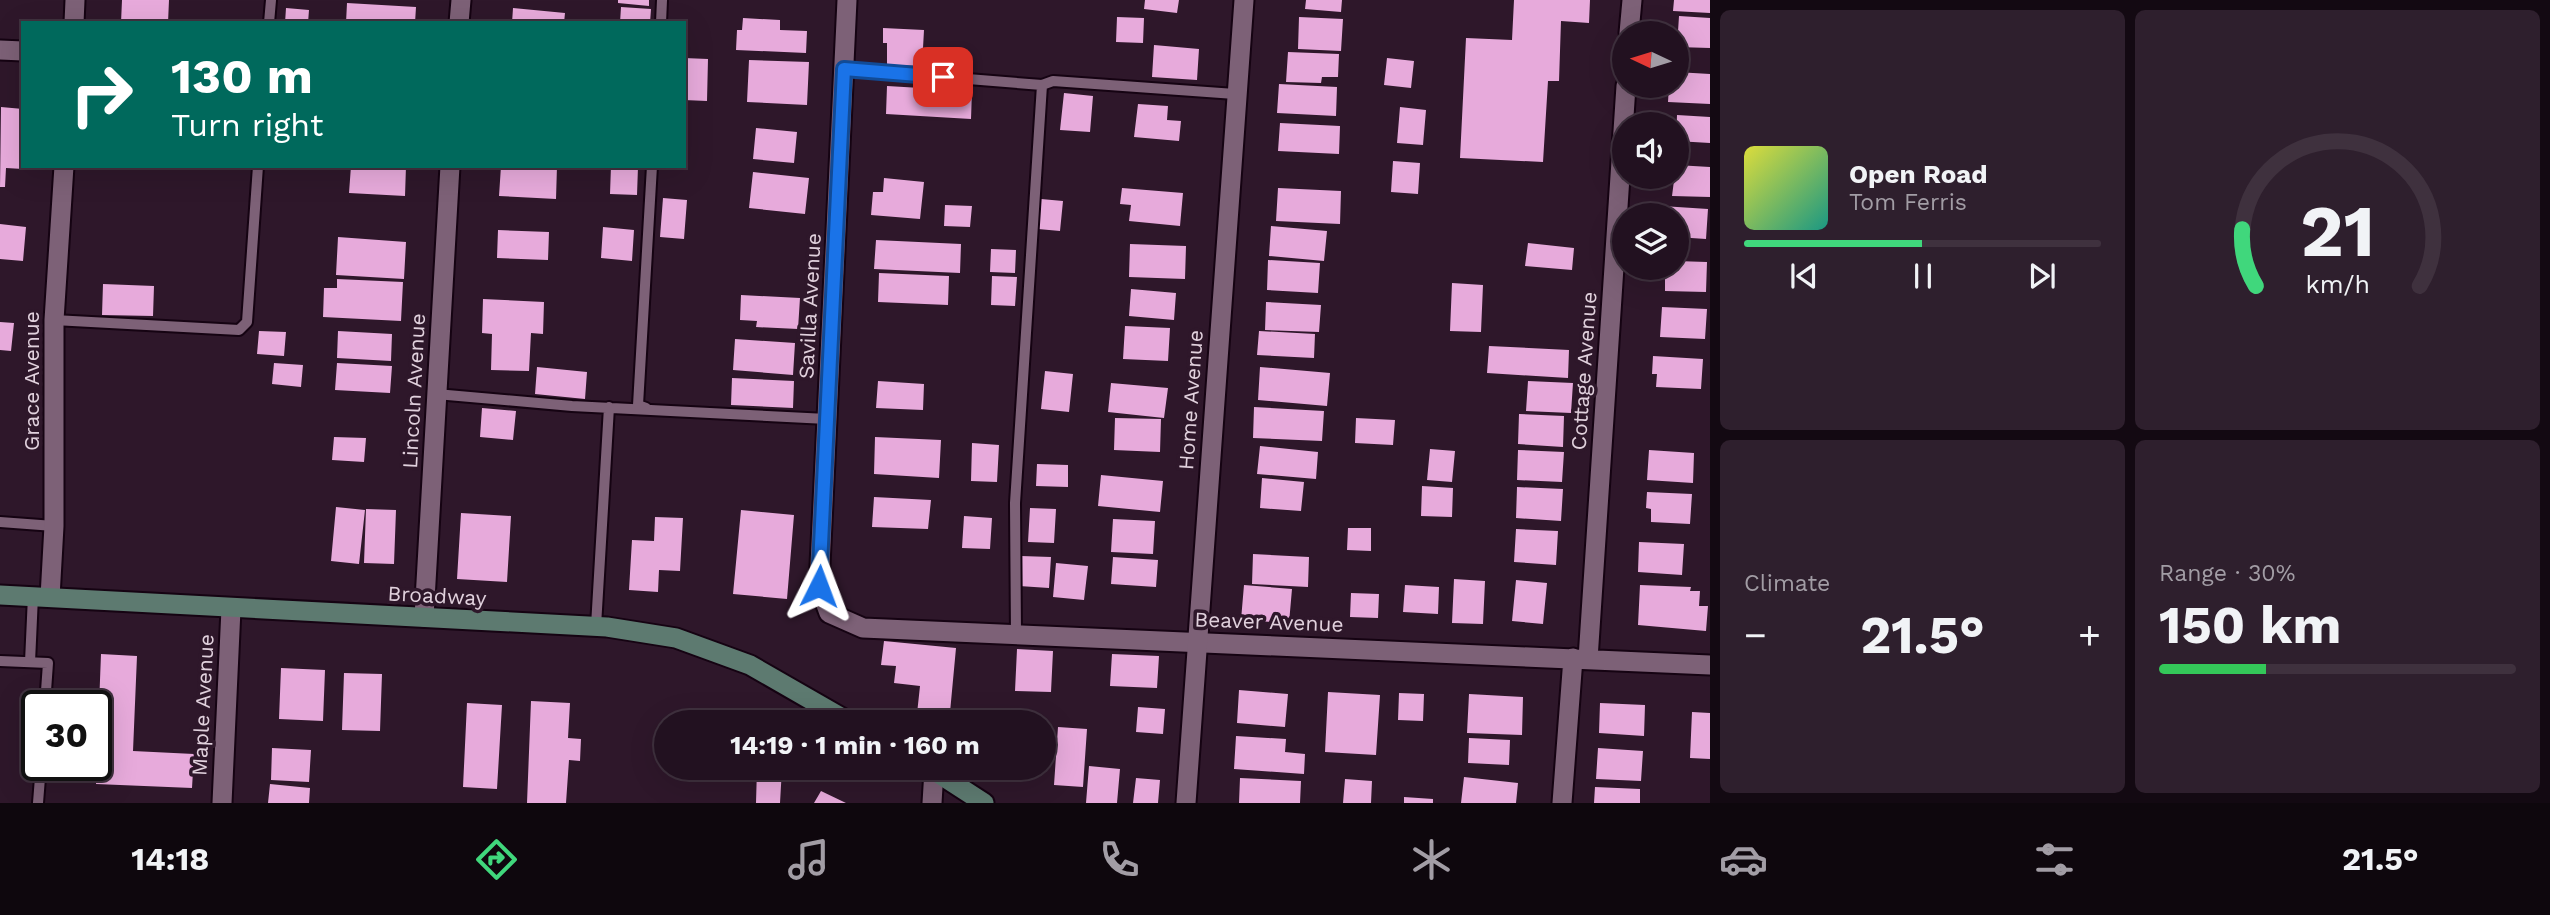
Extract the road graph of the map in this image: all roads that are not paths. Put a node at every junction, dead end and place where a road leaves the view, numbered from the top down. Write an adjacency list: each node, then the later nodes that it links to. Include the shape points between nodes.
1 (75, 0): 8 (street)
2 (271, 0): 9 (lane)
3 (461, 0): 10 (street)
4 (662, 0): 11 (lane)
5 (847, 0): 15 (street, Savilla Avenue)
6 (1244, 0): 17 (street, Home Avenue)
7 (1632, 0): 12 (street)
8 (74, 21)
9 (269, 21)
10 (459, 21)
11 (661, 21)
12 (1630, 21)
13 (0, 50): 14 (street)
14 (21, 51)
15 (844, 69): 16 (lane); 27 (street, Savilla Avenue)
16 (1042, 85): 17 (lane, via 1053,81); 36 (lane, via 1015,503)
17 (1235, 94): 37 (street, Home Avenue)
18 (1625, 98): 38 (street, Cottage Avenue)
19 (64, 168): 23 (street, Grace Avenue)
20 (258, 168): 23 (lane, via 247,322 239,330)
21 (450, 168): 24 (street, Lincoln Avenue)
22 (652, 168): 26 (lane, via 638,405)
23 (54, 320): 29 (street, Grace Avenue)
24 (436, 394): 25 (lane); 34 (street, Lincoln Avenue)
25 (609, 407): 26 (lane); 35 (lane)
26 (646, 408): 27 (lane)
27 (827, 419): 33 (street, Savilla Avenue, via 819,586)
28 (0, 522): 29 (lane)
29 (54, 526): 31 (street, Grace Avenue)
30 (0, 595): 31 (main road, Broadway)
31 (42, 596): 32 (main road, Broadway); 40 (lane)
32 (231, 609): 34 (main road, Broadway); 48 (street, Maple Avenue)
33 (829, 613): 36 (street, Beaver Avenue, via 863,628)
34 (424, 617): 35 (main road, Broadway)
35 (596, 626): 43 (main road, Broadway, via 676,638 750,665)
36 (1016, 634): 37 (street, Beaver Avenue)
37 (1198, 642): 38 (street, Beaver Avenue); 51 (street, Home Avenue)
38 (1581, 658): 41 (street, Beaver Avenue); 52 (street, Cottage Avenue)
39 (0, 661): 40 (lane)
40 (30, 662): 42 (lane, via 48,663)
41 (1710, 665)
42 (46, 690)
43 (828, 710)
44 (932, 780): 49 (street)
45 (949, 780): 50 (main road)
46 (40, 781): 47 (lane)
47 (38, 803)
48 (222, 803)
49 (932, 803)
50 (984, 803)
51 (1186, 803)
52 (1562, 803)

